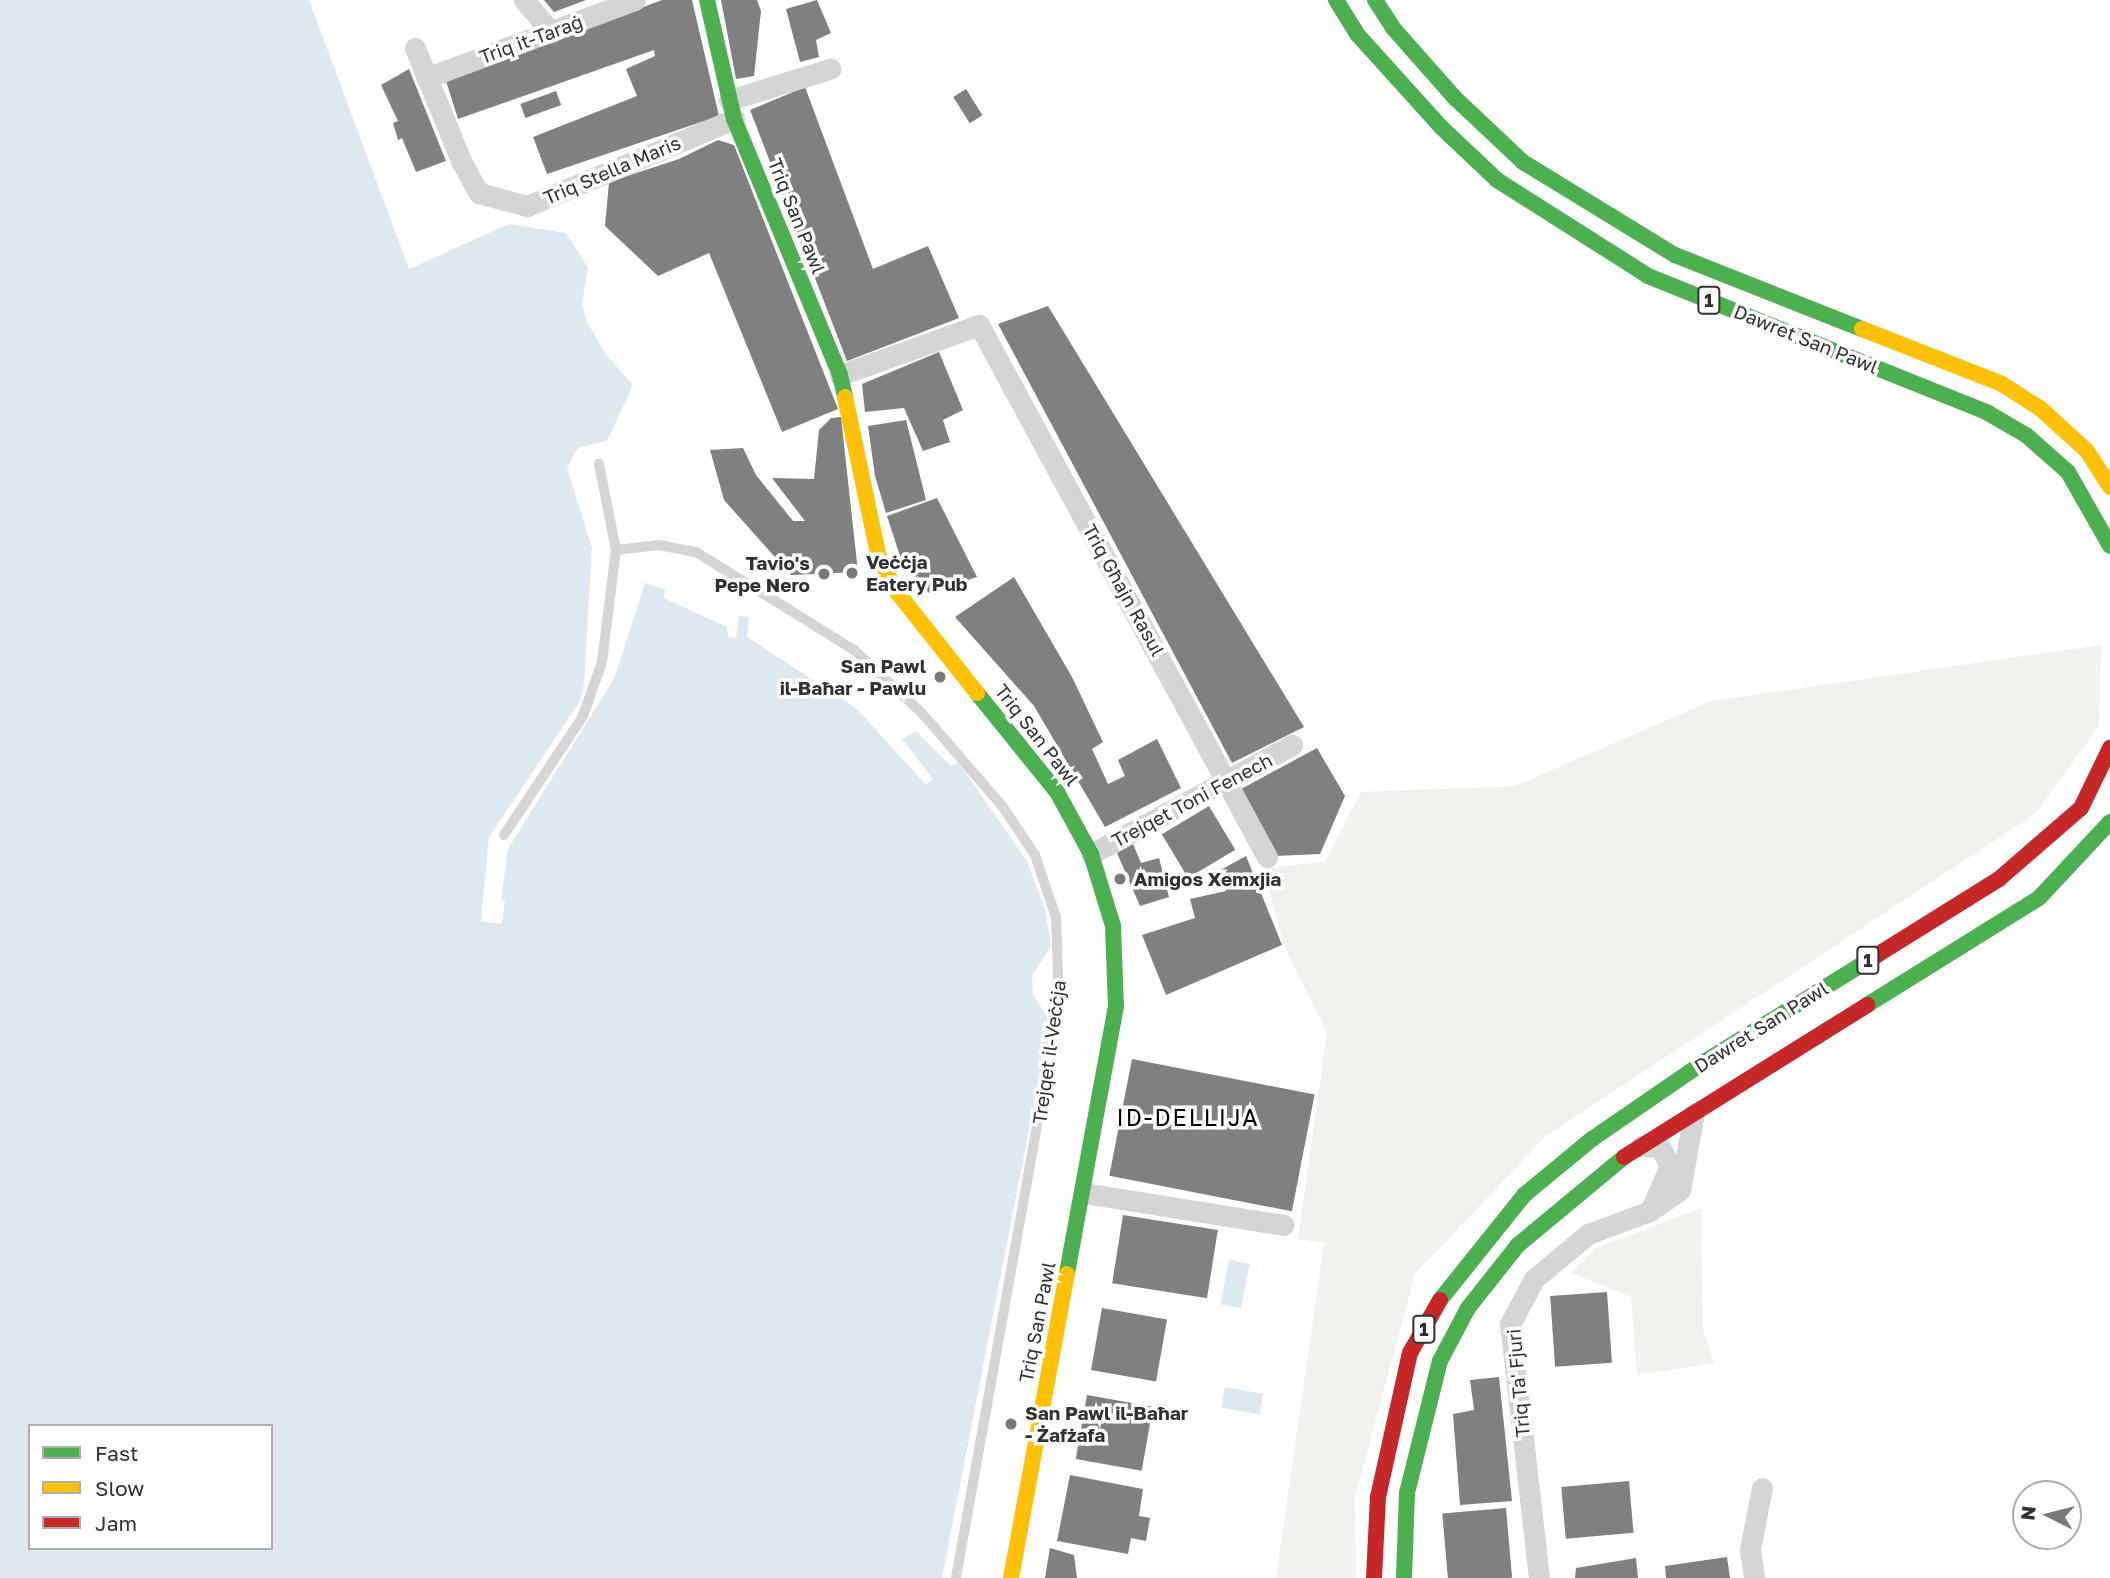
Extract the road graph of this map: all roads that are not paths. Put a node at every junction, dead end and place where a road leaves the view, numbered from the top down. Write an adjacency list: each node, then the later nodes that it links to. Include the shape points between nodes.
1 (524, 0): 6 (street)
2 (635, 0): 6 (street, Triq it-Taraġ)
3 (707, 0): 10 (main road, Triq San Pawl)
4 (1336, 0): 14 (main road, Dawret San Pawl / 1, via 1357,34 1441,127 1497,180 1648,276 1988,413 2026,435 2068,472)
5 (1375, 0): 13 (main road, Dawret San Pawl / 1, via 1393,29 1455,98 1523,162 1675,255 2002,384 2041,409 2087,451)
6 (551, 32): 9 (street, Triq it-Taraġ)
7 (415, 48): 9 (street, Triq Stella Maris)
8 (830, 69): 10 (street, Triq Stella Maris)
9 (426, 78): 10 (street, Triq Stella Maris, via 479,193 527,206)
10 (732, 110): 11 (main road, Triq San Pawl)
11 (840, 375): 18 (street, Triq Għajn Rasul, via 979,325); 21 (main road, Triq San Pawl, via 879,558 897,592 1057,792)
12 (600, 464): 15 (lane)
13 (2110, 486)
14 (2110, 546)
15 (616, 550): 20 (lane, via 602,662 583,716); 30 (lane, Trejqet il-Veċċja, via 659,545 696,552 854,650 921,712 1003,807 1035,855 1056,917 1059,1003)
16 (1292, 745): 18 (street, Trejqet Toni Fenech)
17 (2110, 748): 24 (main road, Dawret San Pawl / 1, via 2081,808 1999,879 1704,1062)
18 (1228, 782): 21 (street, Trejqet Toni Fenech); 22 (street, Triq Għajn Rasul)
19 (2110, 821): 23 (main road, Dawret San Pawl / 1, via 2039,898 2019,912)
20 (505, 835)
21 (1091, 854): 26 (main road, Triq San Pawl, via 1113,926 1116,1006)
22 (1267, 857)
23 (1695, 1110): 24 (street, Dawret San Pawl, via 1660,1110); 25 (main road, Dawret San Pawl / 1); 27 (street, Triq Ta' Fjuri, via 1679,1190)
24 (1592, 1139): 32 (main road, Dawret San Pawl / 1, via 1524,1195 1489,1236 1444,1294 1410,1353 1378,1497)
25 (1641, 1146): 27 (street, via 1660,1147 1670,1166); 33 (main road, Dawret San Pawl / 1, via 1603,1171 1518,1245 1468,1308 1440,1360 1423,1422 1407,1493)
26 (1084, 1193): 28 (street); 31 (main road, Triq San Pawl)
27 (1650, 1211): 34 (street, Triq Ta' Fjuri, via 1588,1234 1534,1279 1510,1324)
28 (1283, 1225)
29 (1762, 1488): 35 (street, via 1750,1549)
30 (956, 1578)
31 (1011, 1578)
32 (1374, 1578)
33 (1404, 1578)
34 (1539, 1578)
35 (1754, 1578)

